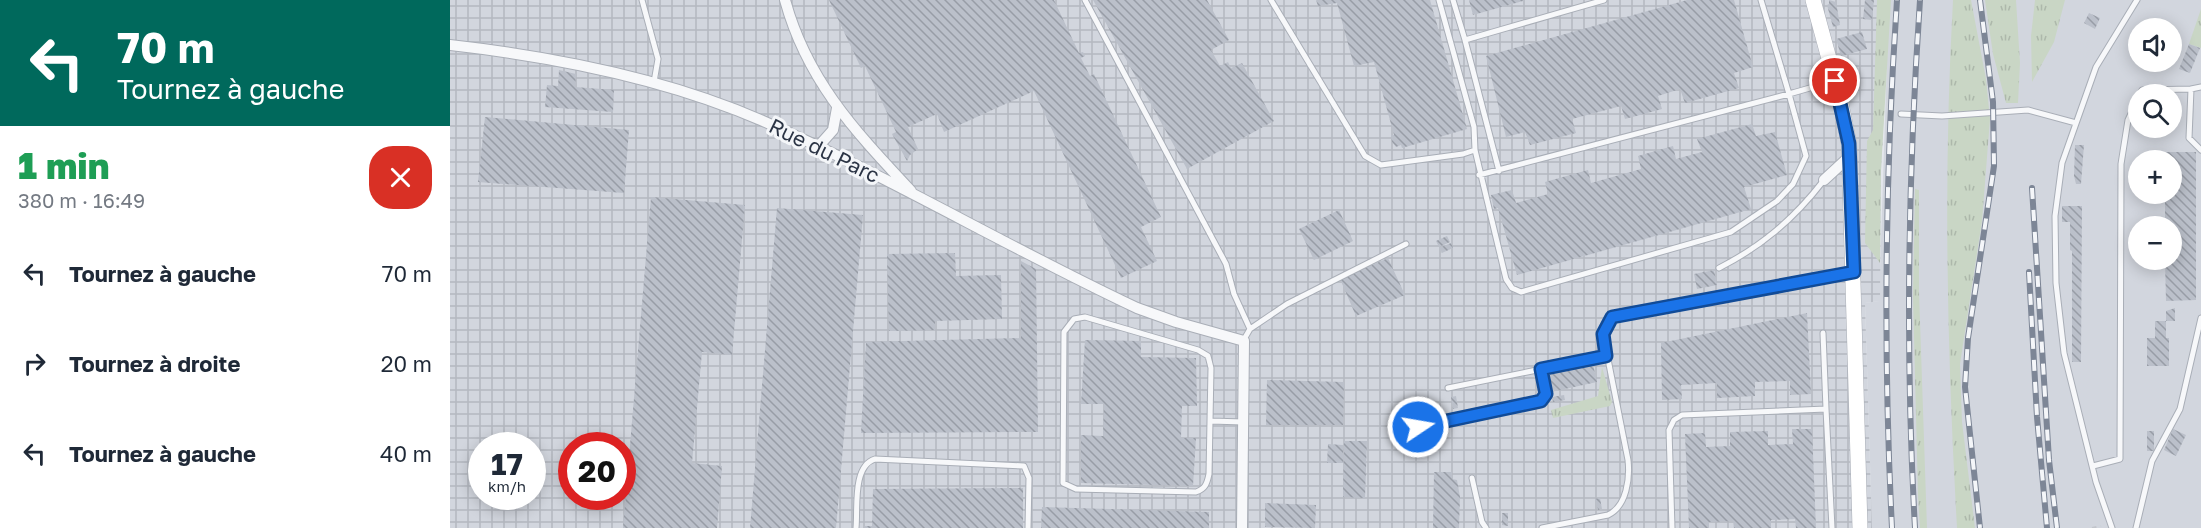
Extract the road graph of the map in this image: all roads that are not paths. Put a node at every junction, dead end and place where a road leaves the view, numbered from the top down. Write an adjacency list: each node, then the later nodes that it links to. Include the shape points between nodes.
1 (642, 0): 14 (lane, via 658,58)
2 (785, 0): 18 (street, via 815,73)
3 (1085, 0): 33 (lane, via 1226,264)
4 (1271, 0): 22 (lane, via 1365,156 1388,165)
5 (1439, 0): 22 (lane, via 1474,127)
6 (1453, 0): 11 (lane)
7 (1604, 0): 11 (lane)
8 (1761, 0): 17 (lane)
9 (1813, 0): 13 (street)
10 (2137, 0): 20 (lane, via 2096,67)
11 (1465, 40): 25 (lane)
12 (450, 45): 14 (street, Rue du Parc, via 569,62)
13 (1835, 81): 17 (lane); 24 (street)
14 (654, 84): 21 (street, Rue du Parc, via 762,121)
15 (2201, 87): 16 (lane)
16 (2190, 89): 23 (lane, via 2189,138); 44 (lane, via 2142,90 2128,120 2121,164 2120,459)
17 (1789, 94): 25 (lane); 26 (lane, via 1806,156 1792,184 1777,201 1731,232 1527,291 1512,288 1506,279)
18 (837, 108): 21 (street, via 833,130); 28 (street)
19 (1901, 114): 20 (lane, via 1942,116 2028,110)
20 (2076, 123): 44 (lane, via 2062,163 2055,216 2056,283 2064,353)
21 (817, 148): 28 (street, Rue du Parc)
22 (1474, 150): 26 (lane)
23 (2201, 150)
24 (1850, 156): 27 (street); 31 (street)
25 (1499, 171): 26 (lane)
26 (1479, 175)
27 (1824, 180): 30 (lane, via 1788,223)
28 (916, 196): 36 (street, Rue du Parc, via 1088,285 1176,322)
29 (1406, 244): 33 (lane, via 1287,303)
30 (1719, 268)
31 (1854, 272): 35 (street, via 1612,317); 53 (street)
32 (2201, 318): 55 (lane, via 2180,409 2151,461)
33 (1250, 329): 36 (lane)
34 (1823, 333): 40 (lane)
35 (1603, 334): 37 (lane)
36 (1243, 341): 42 (street)
37 (1606, 356): 38 (lane); 50 (lane, via 1628,460 1626,491 1608,515)
38 (1541, 369): 39 (lane); 43 (lane, via 1546,394 1541,401)
39 (1448, 388)
40 (1826, 409): 51 (lane, via 1682,415 1674,420 1669,430); 52 (lane)
41 (1210, 420): 41 (lane, via 1209,474 1202,490 1070,488 1062,478 1064,332 1068,323 1085,317 1105,321 1203,352 1211,363); 42 (lane)
42 (1243, 422): 48 (street)
43 (1418, 427)
44 (2093, 466): 54 (lane)
45 (1472, 478): 49 (lane)
46 (856, 528): 47 (lane, via 860,473 875,459 1024,466 1029,478)
47 (1029, 528)
48 (1242, 528)
49 (1486, 528)
50 (1542, 528)
51 (1672, 528)
52 (1832, 528)
53 (1860, 528)
54 (2112, 528)
55 (2136, 528)

